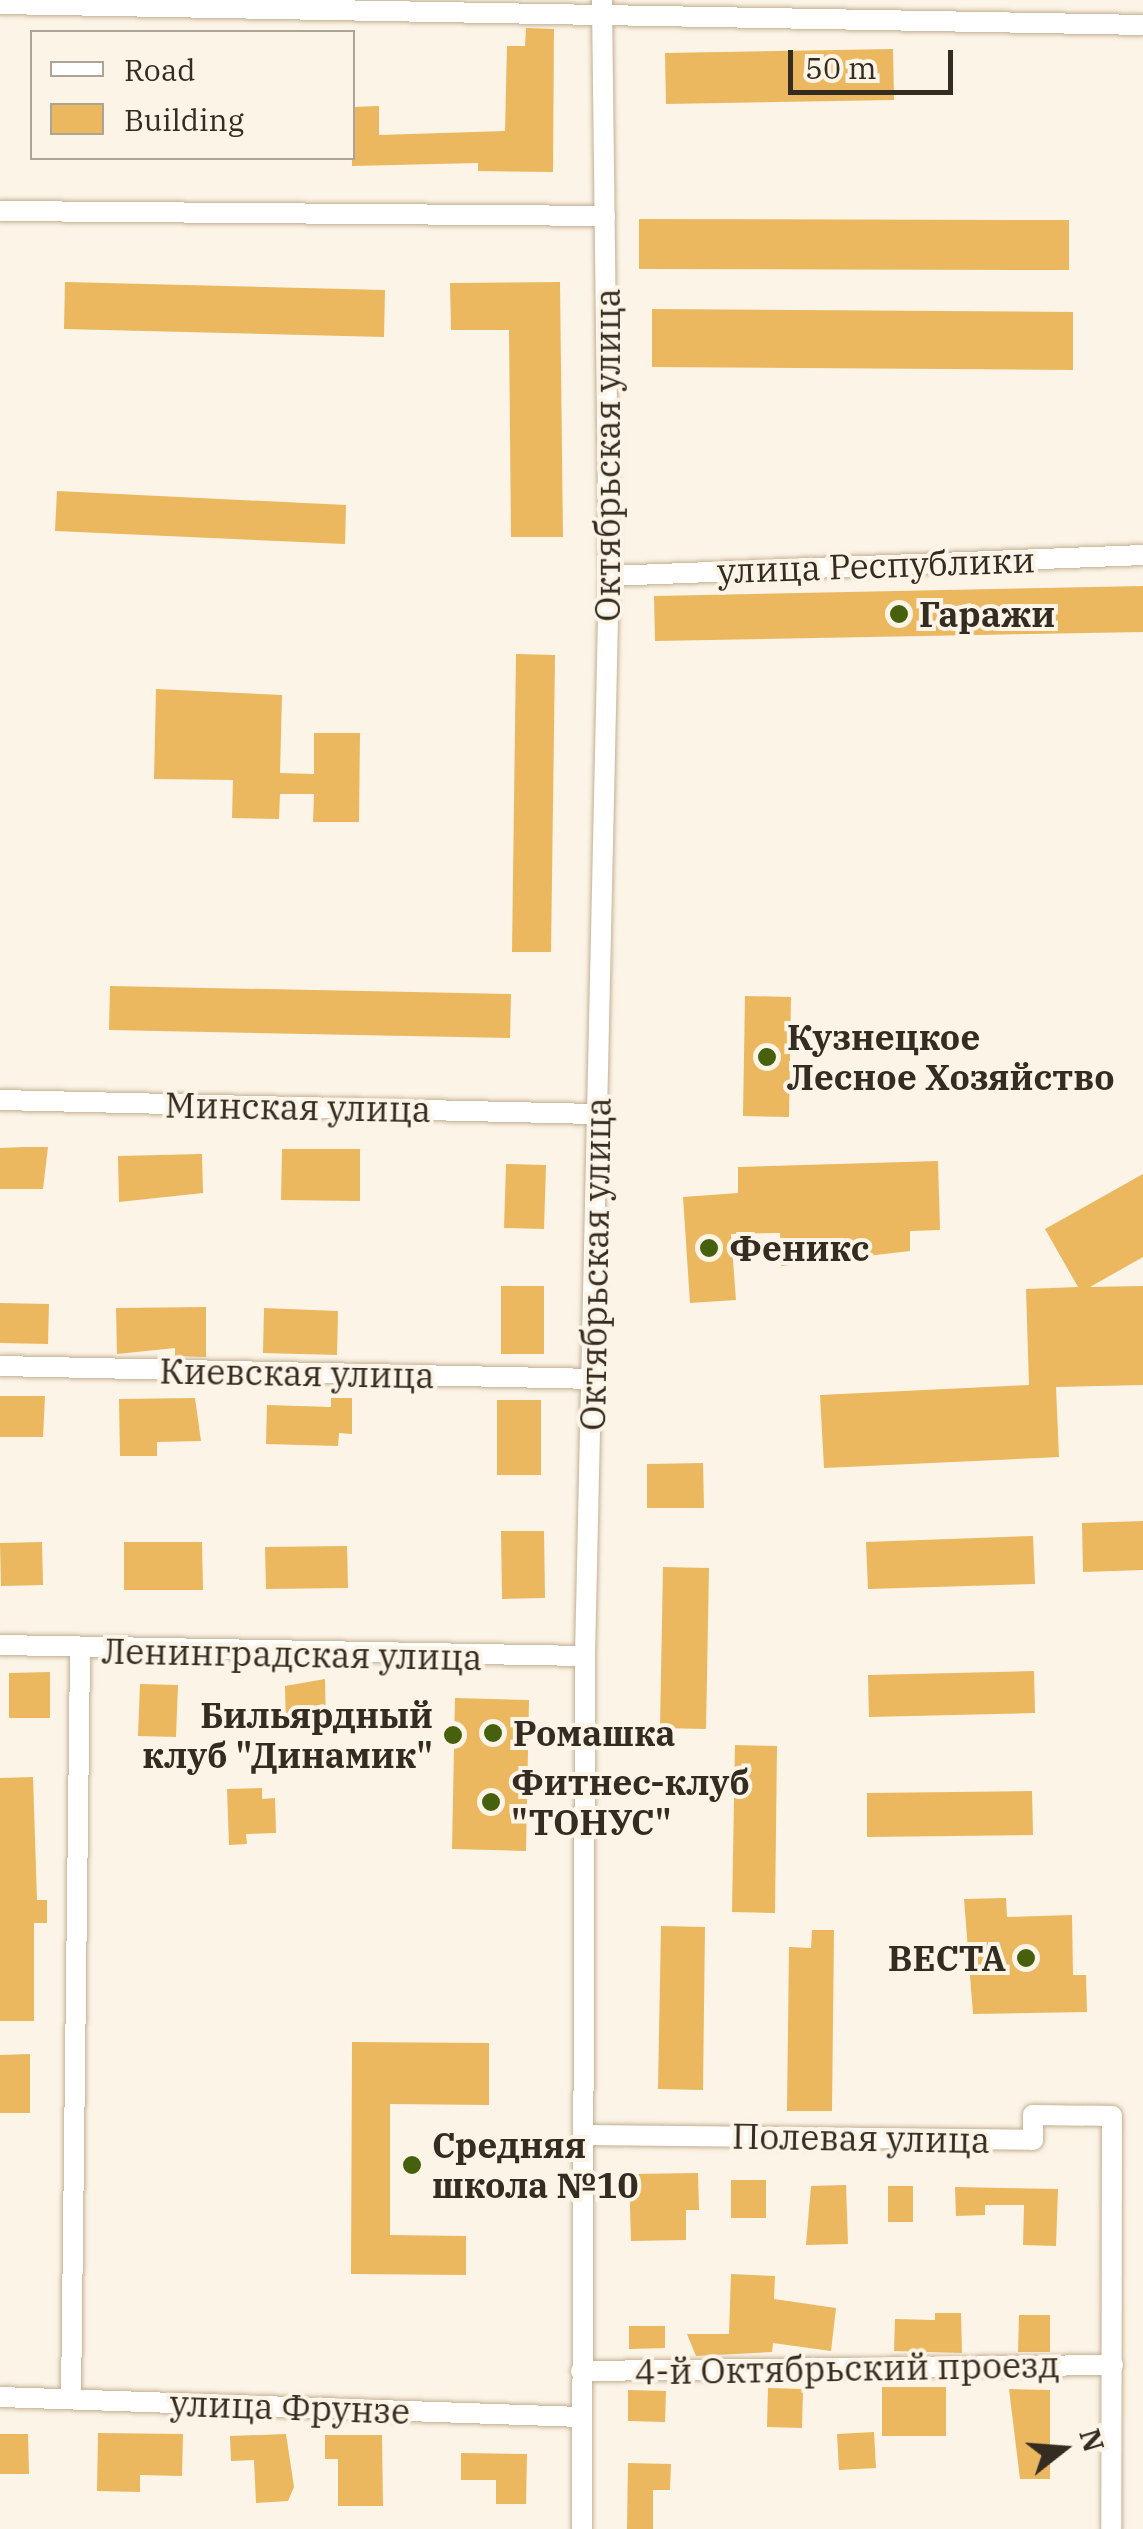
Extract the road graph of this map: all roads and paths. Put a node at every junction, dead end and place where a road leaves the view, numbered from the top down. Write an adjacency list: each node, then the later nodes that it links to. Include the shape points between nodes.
1 (0, 4): 2 (street)
2 (603, 10): 3 (street); 5 (street, Октябрьская улица)
3 (1143, 26)
4 (0, 211): 5 (street)
5 (604, 216): 7 (street, Октябрьская улица)
6 (1143, 555): 7 (street, улица Республики)
7 (609, 576): 9 (street, Октябрьская улица)
8 (0, 1100): 9 (street, Минская улица)
9 (596, 1114): 11 (street, Октябрьская улица)
10 (0, 1366): 11 (street, Киевская улица)
11 (594, 1379): 14 (street, Октябрьская улица)
12 (0, 1645): 13 (street, Ленинградская улица)
13 (80, 1652): 14 (street, Ленинградская улица); 19 (street)
14 (585, 1656): 15 (street, Октябрьская улица)
15 (584, 2135): 16 (street, Полевая улица, via 1033,2140 1033,2115 1112,2116); 17 (street, Октябрьская улица)
16 (1113, 2365): 17 (street, 4-й Октябрьский проезд); 22 (street)
17 (581, 2370): 20 (street, Октябрьская улица)
18 (0, 2397): 19 (street, улица Фрунзе)
19 (71, 2399): 20 (street, улица Фрунзе)
20 (580, 2417): 21 (street, Октябрьская улица)
21 (582, 2529)
22 (1111, 2529)

